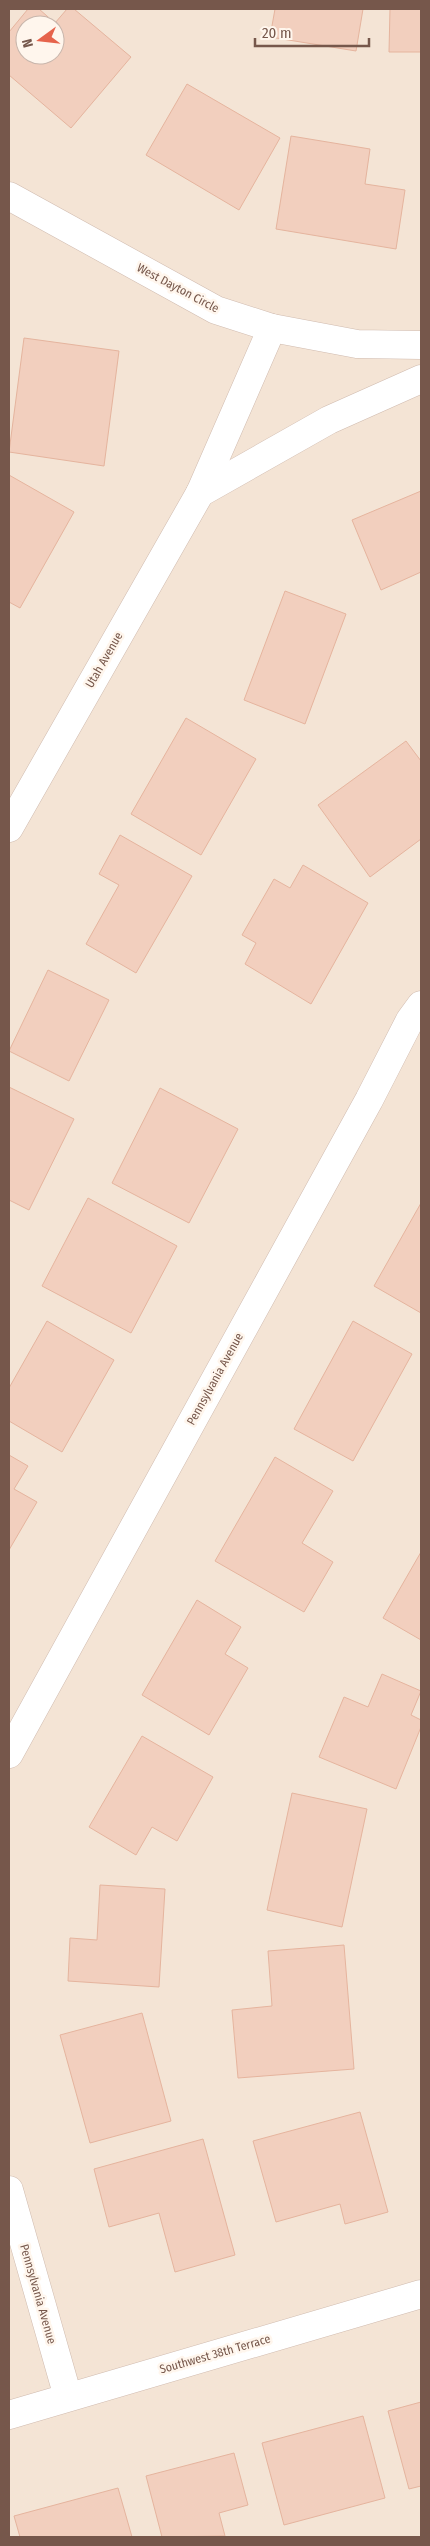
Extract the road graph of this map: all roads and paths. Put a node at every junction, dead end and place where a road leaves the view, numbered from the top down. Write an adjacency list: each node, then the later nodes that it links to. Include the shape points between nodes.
1 (9, 196): 2 (street, West Dayton Circle, via 216,310)
2 (272, 328): 3 (street, West Dayton Circle, via 357,344); 5 (street, Utah Avenue)
3 (421, 345)
4 (421, 379): 5 (street, via 329,420)
5 (200, 493): 6 (street, Utah Avenue)
6 (9, 828)
7 (421, 1005): 8 (street, Pennsylvania Avenue)
8 (9, 1754)
9 (9, 2190): 11 (street, Pennsylvania Avenue)
10 (421, 2294): 11 (street, Southwest 38th Terrace)
11 (68, 2397): 12 (street, Southwest 38th Terrace)
12 (9, 2415)

